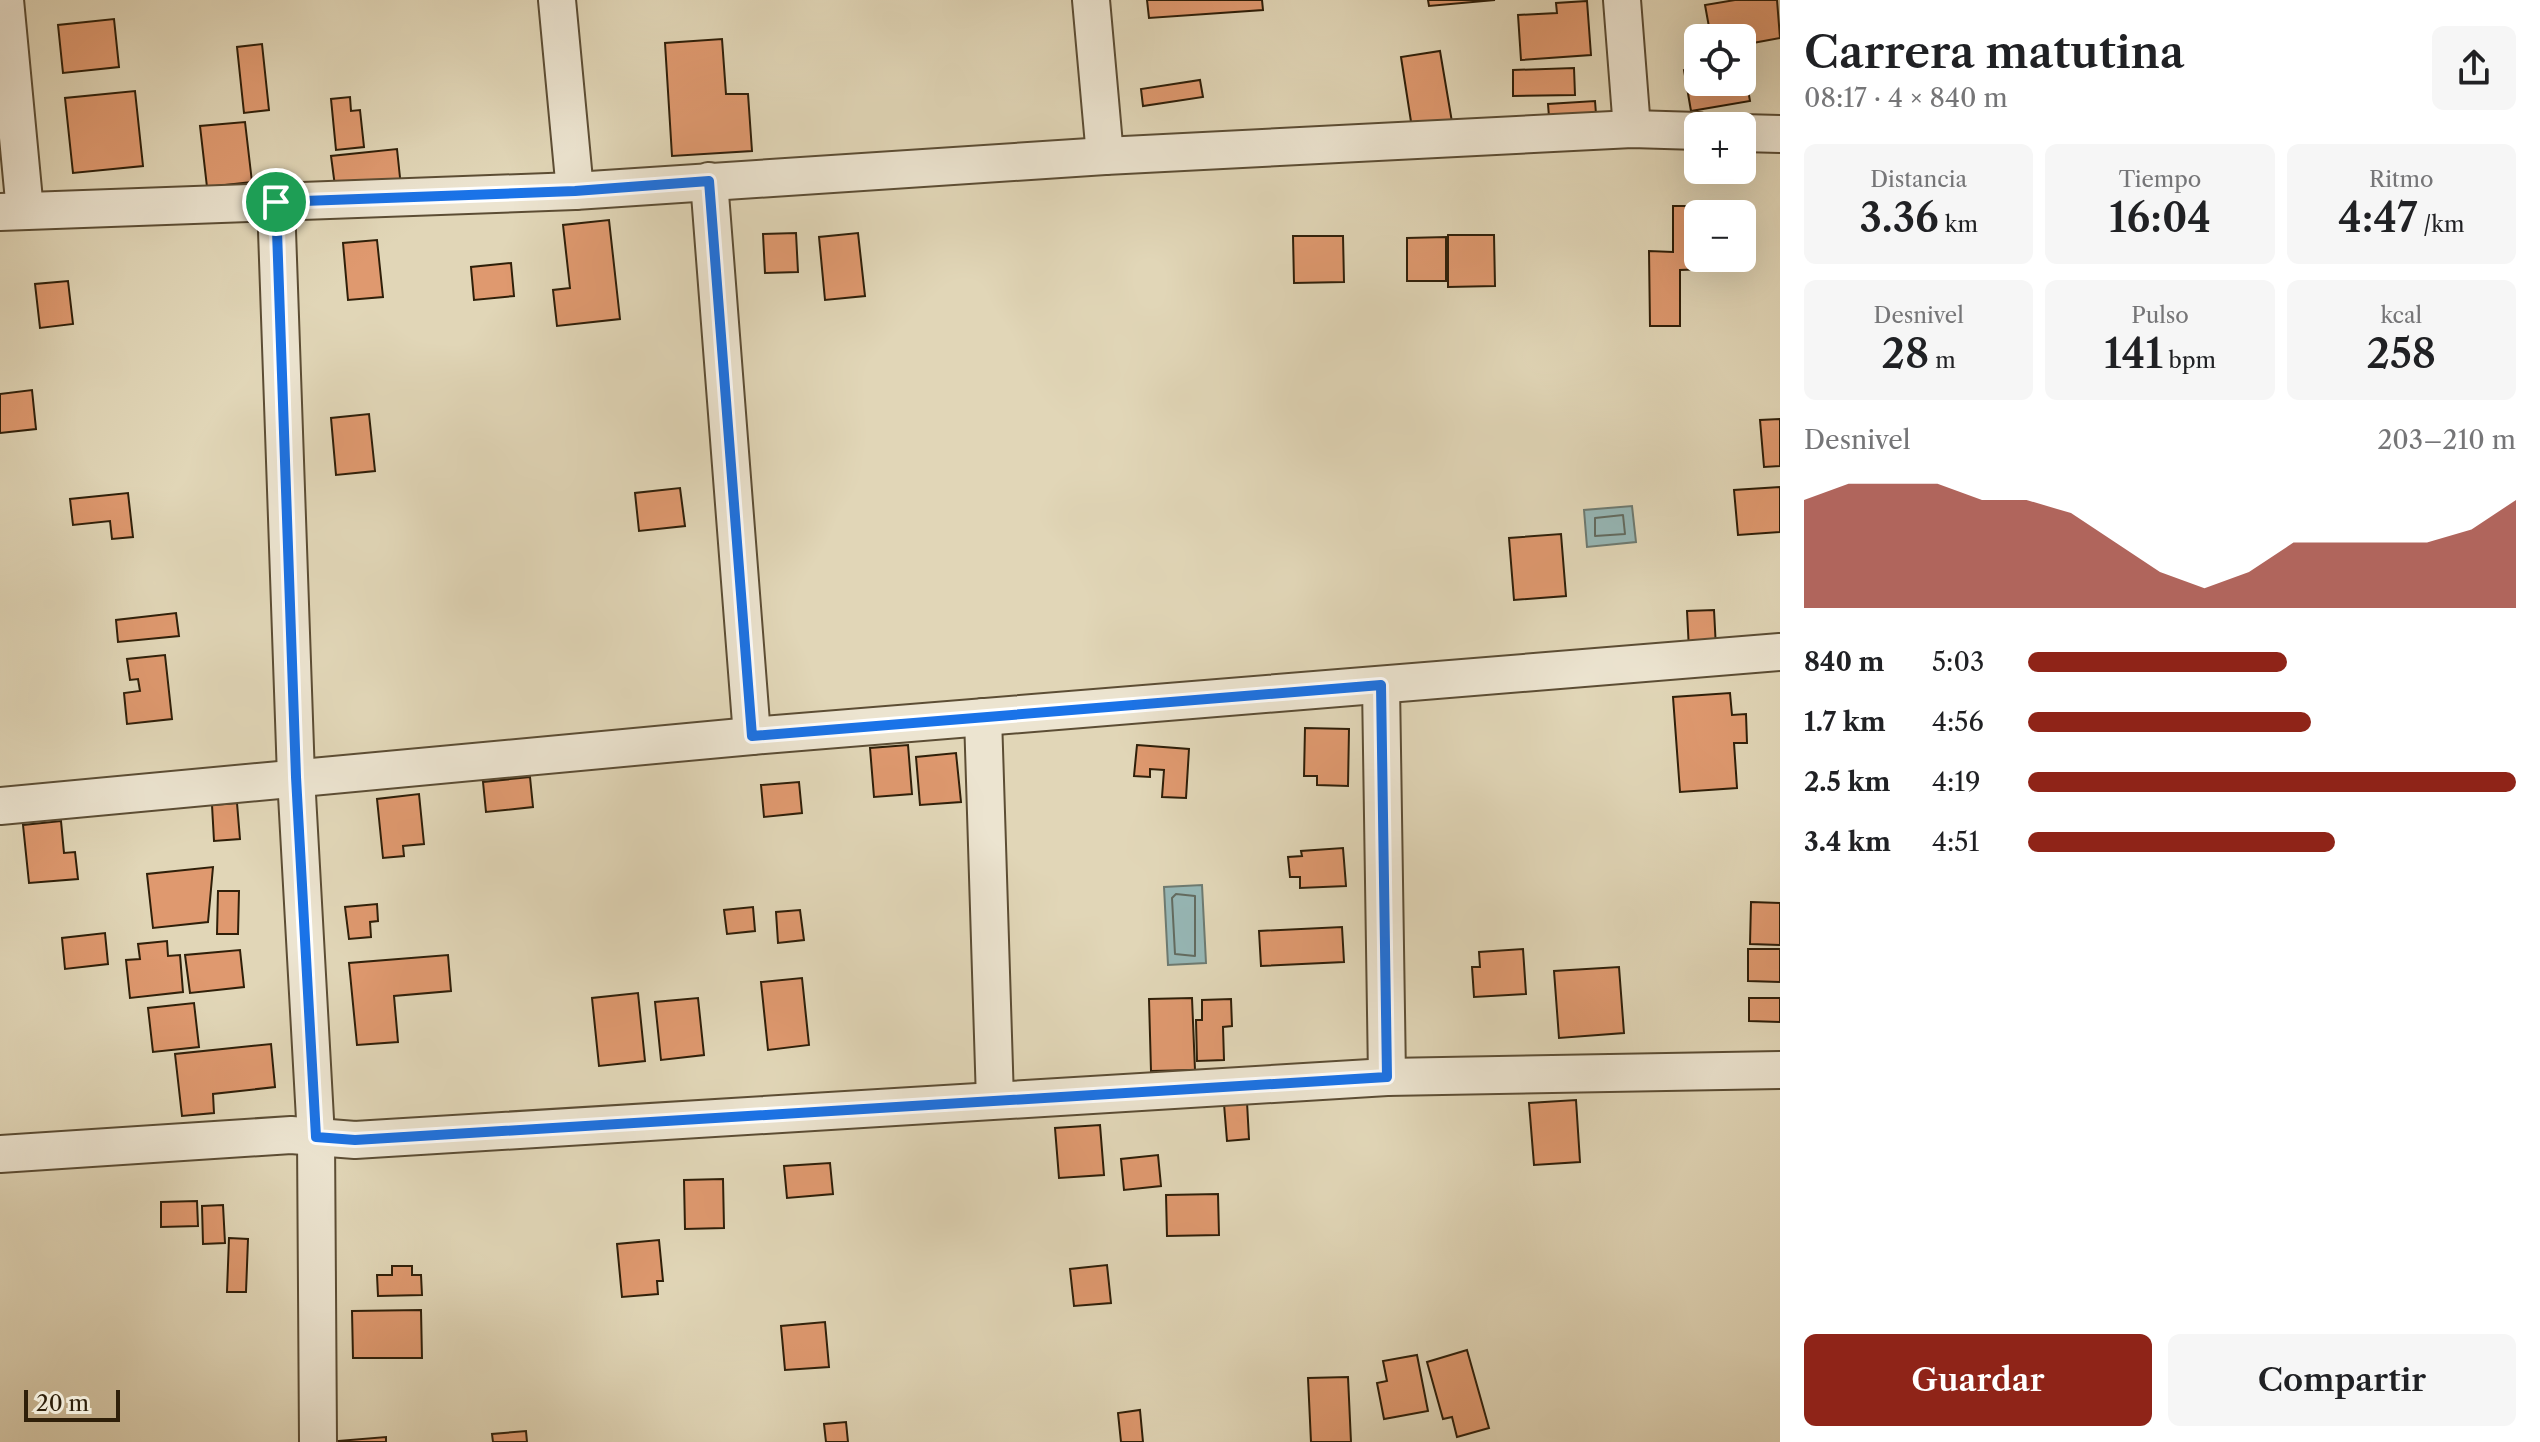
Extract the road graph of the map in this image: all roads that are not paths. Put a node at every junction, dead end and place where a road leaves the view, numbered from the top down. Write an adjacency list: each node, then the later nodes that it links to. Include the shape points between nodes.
1 (5, 0): 13 (street)
2 (557, 0): 11 (street)
3 (1091, 0): 9 (street)
4 (1622, 0): 5 (street)
5 (1632, 129): 6 (street); 9 (street)
6 (1684, 131)
7 (1756, 133): 8 (street)
8 (1780, 134)
9 (1105, 156): 10 (street)
10 (709, 181): 11 (street); 17 (street)
11 (575, 191): 12 (street)
12 (276, 202): 13 (street); 18 (street)
13 (12, 212)
14 (1780, 652): 15 (street)
15 (1381, 685): 16 (street); 21 (street)
16 (983, 717): 17 (street); 22 (street)
17 (752, 736): 18 (street)
18 (296, 777): 19 (street); 23 (street)
19 (0, 806)
20 (1780, 1070): 21 (street)
21 (1387, 1077): 22 (street)
22 (995, 1100): 23 (street, via 355,1140)
23 (316, 1137): 24 (street); 25 (street)
24 (0, 1154)
25 (318, 1442)

